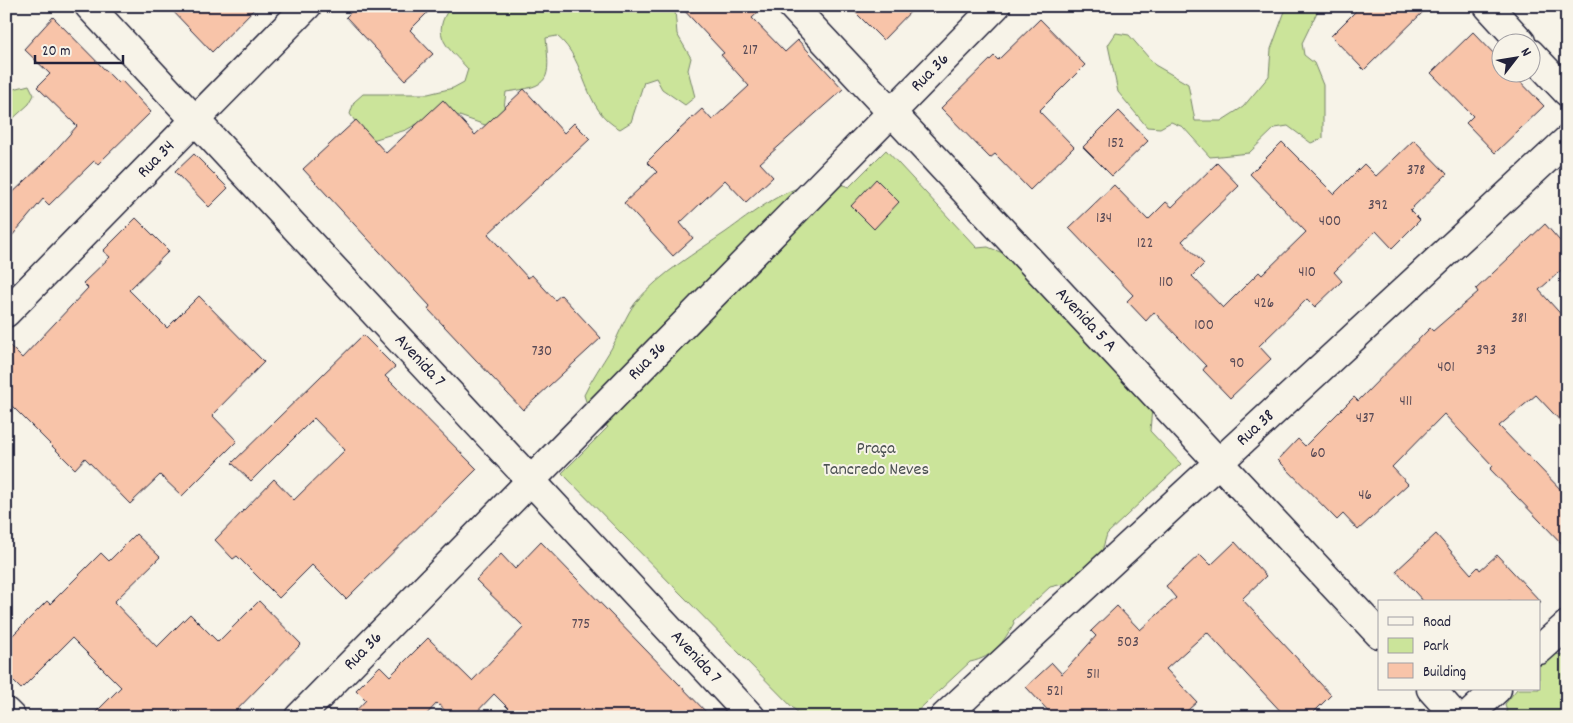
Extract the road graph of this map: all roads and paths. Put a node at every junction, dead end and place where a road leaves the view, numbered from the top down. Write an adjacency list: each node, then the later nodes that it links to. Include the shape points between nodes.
1 (88, 6): 10 (street, Avenida 7)
2 (307, 6): 10 (street, Rua 34)
3 (792, 6): 9 (street, Avenida 5 A)
4 (996, 6): 9 (street, Rua 36)
5 (1488, 6): 6 (street)
6 (1512, 32)
7 (1540, 64): 8 (street)
8 (1567, 92)
9 (893, 112): 13 (street, Avenida 5 A); 14 (street, Rua 36)
10 (195, 121): 12 (street, Rua 34); 14 (street, Avenida 7)
11 (1567, 140): 13 (street, Rua 38)
12 (6, 313)
13 (1219, 462): 16 (street, Avenida 5 A); 24 (street, Rua 38)
14 (531, 480): 22 (street, Rua 36); 23 (street, Avenida 7)
15 (1567, 625): 17 (street)
16 (1378, 633)
17 (1540, 649)
18 (1431, 690): 25 (street)
19 (1496, 690): 26 (street)
20 (6, 712): 21 (street)
21 (11, 717)
22 (299, 717)
23 (751, 717)
24 (944, 717)
25 (1456, 717)
26 (1467, 717)

